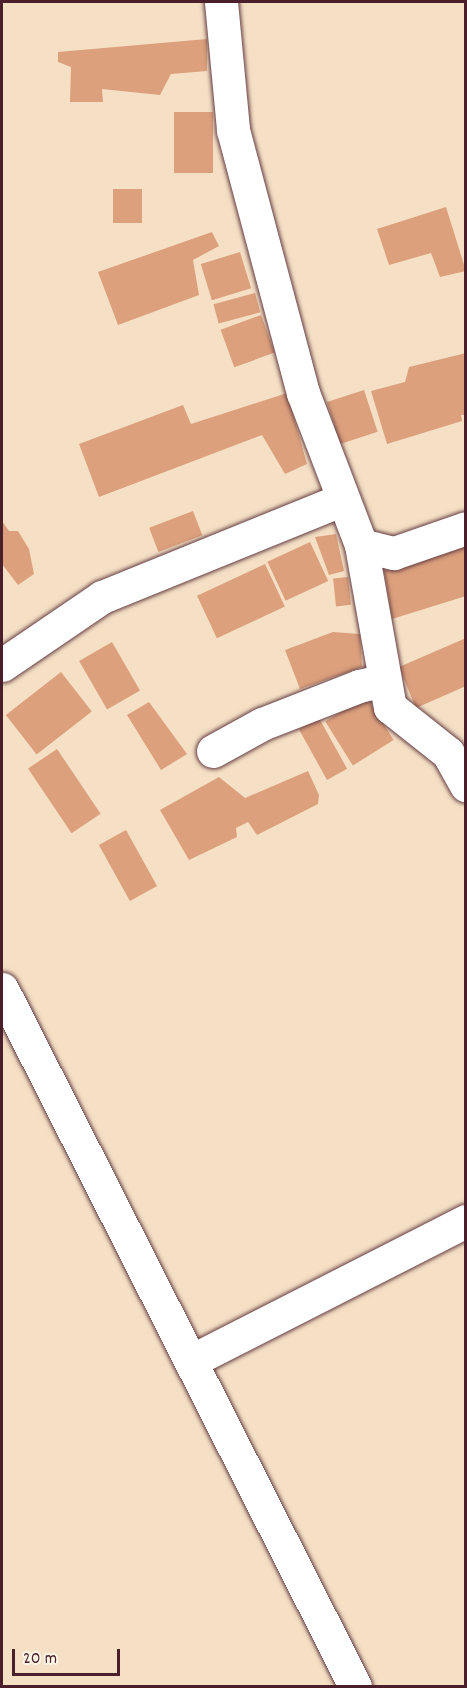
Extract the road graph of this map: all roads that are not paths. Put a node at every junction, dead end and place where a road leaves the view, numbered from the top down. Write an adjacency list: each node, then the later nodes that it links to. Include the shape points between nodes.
1 (221, 2): 2 (street, via 233,130 303,393)
2 (341, 500): 4 (street); 5 (street, via 102,597)
3 (465, 528): 4 (street, via 394,553)
4 (361, 546): 6 (street)
5 (2, 665)
6 (384, 680): 7 (street, via 262,724); 8 (street, via 390,706 448,753)
7 (213, 751)
8 (465, 785)
9 (2, 989): 11 (street)
10 (465, 1221): 11 (street)
11 (191, 1361): 12 (street)
12 (355, 1686)

